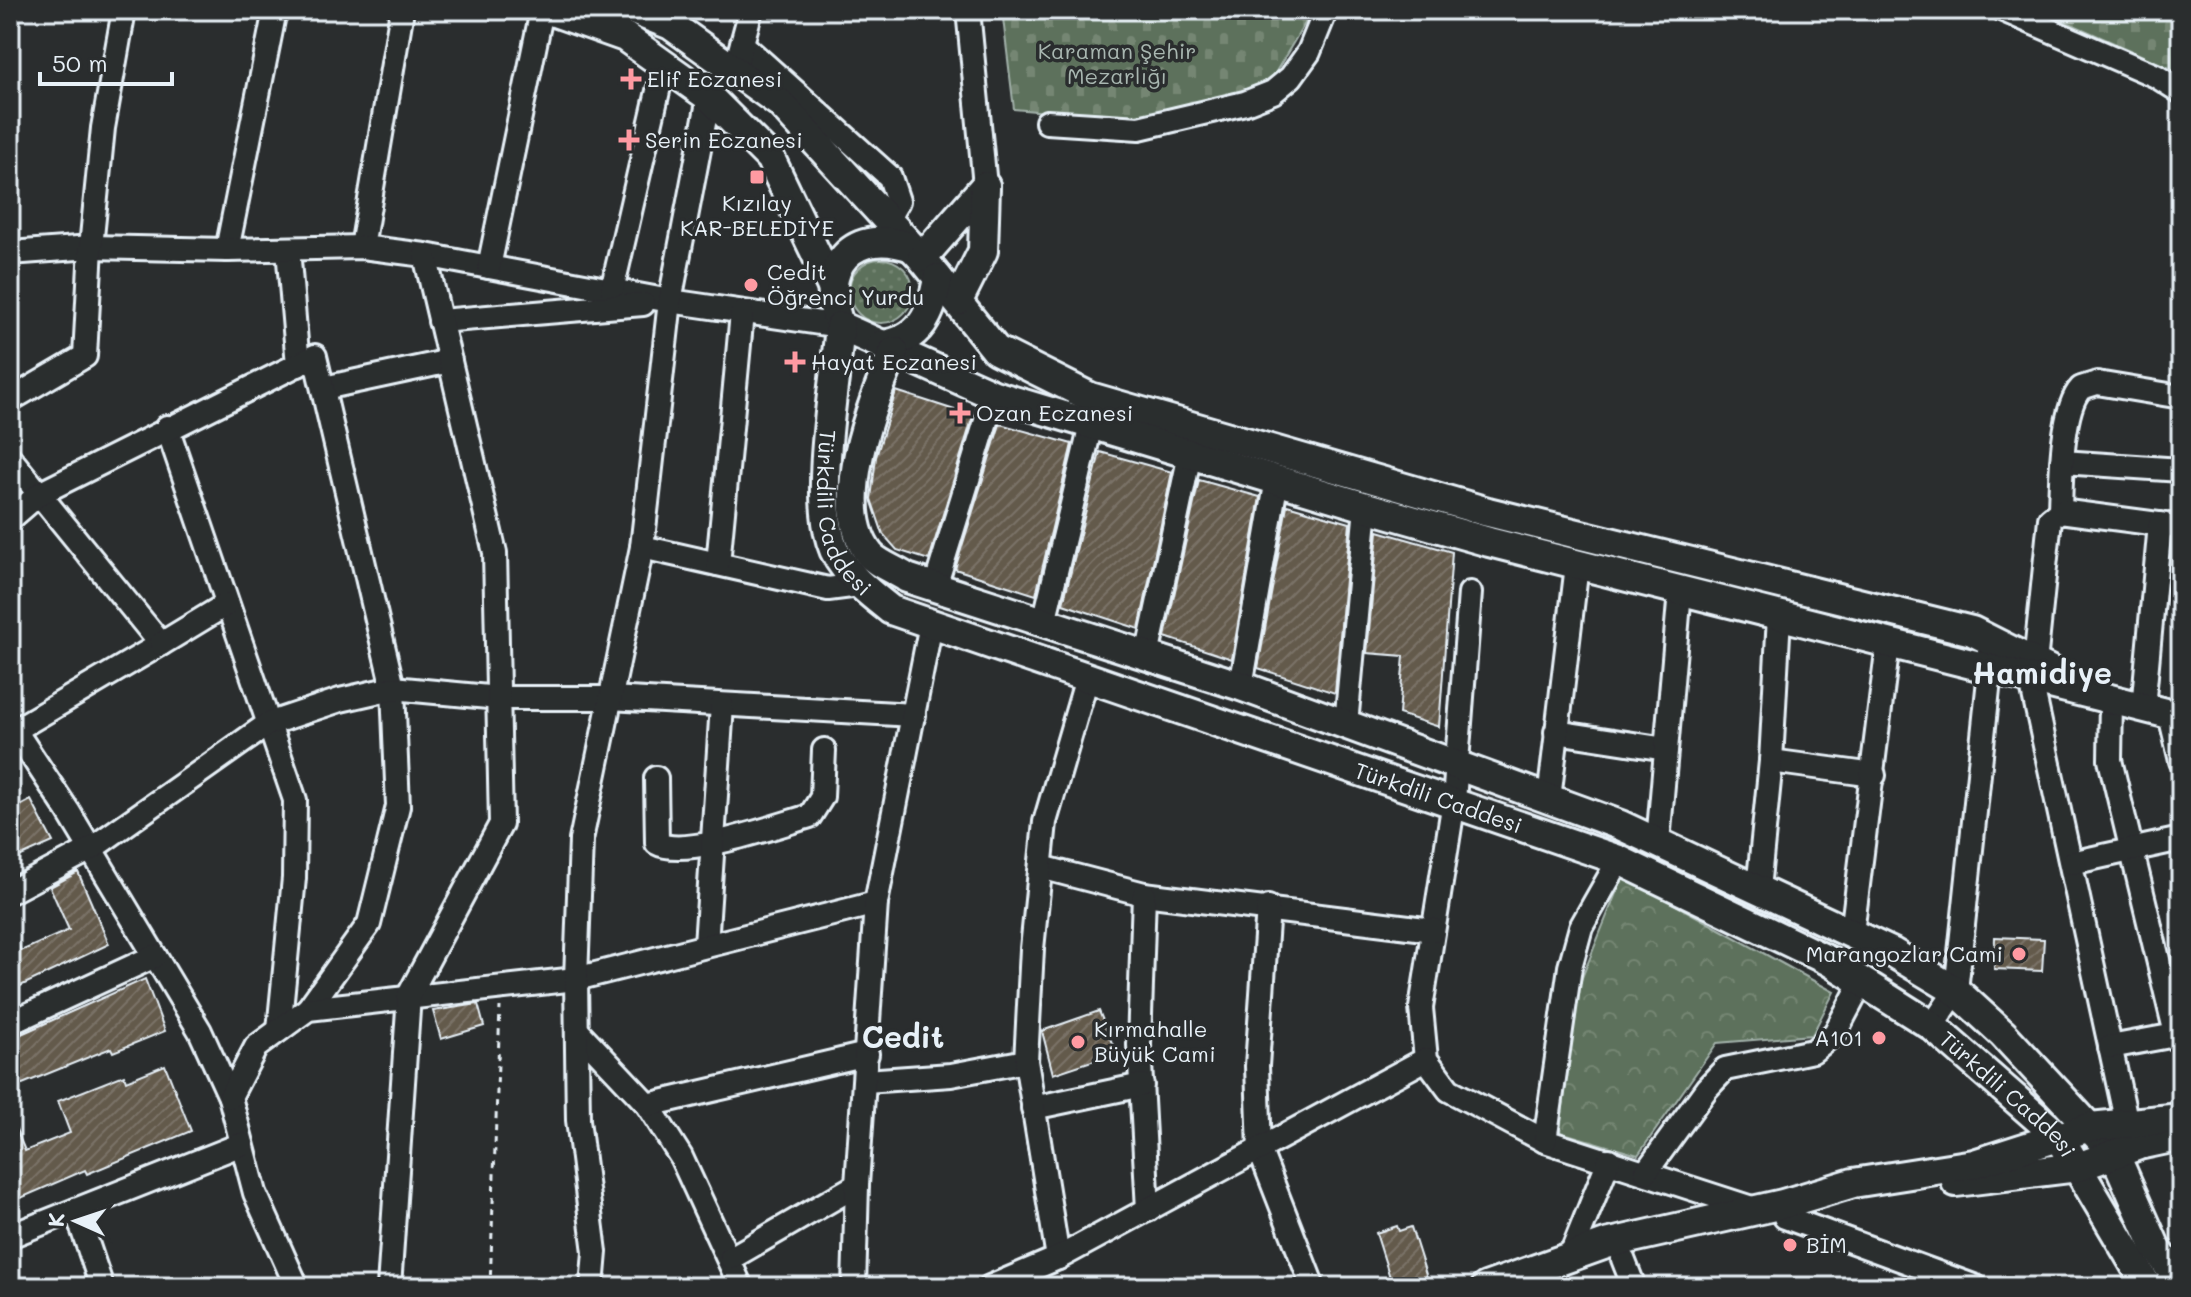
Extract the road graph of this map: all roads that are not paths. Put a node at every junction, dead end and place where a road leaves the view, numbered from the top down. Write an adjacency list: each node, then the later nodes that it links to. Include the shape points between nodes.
1 (124, 10): 17 (street, via 103,128)
2 (275, 10): 20 (street)
3 (402, 10): 18 (street)
4 (542, 10): 24 (street)
5 (549, 10): 12 (main road, via 625,37)
6 (633, 10): 11 (main road)
7 (751, 10): 11 (street)
8 (968, 10): 16 (street)
9 (1326, 10): 15 (street, via 1309,52 1273,92 1139,128)
10 (2003, 10): 13 (street, via 2156,76)
11 (738, 57): 23 (main road)
12 (664, 65): 14 (main road); 26 (street)
13 (2181, 92)
14 (709, 97): 25 (main road, via 770,158); 27 (street)
15 (1047, 122)
16 (985, 186): 23 (main road); 28 (main road, via 983,251)
17 (91, 247): 20 (street); 21 (street); 38 (street, via 85,356)
18 (362, 247): 19 (street); 22 (street)
19 (288, 249): 20 (street); 34 (street)
20 (227, 250)
21 (10, 253)
22 (425, 255): 24 (street); 30 (street)
23 (925, 261): 25 (main road, via 893,241 860,245 846,255); 28 (main road); 32 (main road, via 929,317 907,339)
24 (489, 267): 26 (street)
25 (831, 285): 31 (main road)
26 (612, 290): 27 (street)
27 (670, 301): 29 (street); 30 (street); 51 (street)
28 (958, 301): 62 (main road, via 996,350 1090,397 1488,512 1972,631)
29 (742, 313): 31 (street); 52 (street)
30 (440, 321): 33 (street)
31 (840, 326): 32 (main road); 54 (main road, Türkdili Caddesi, via 824,502 831,544)
32 (887, 348): 36 (main road); 55 (main road, Türkdili Caddesi, via 854,479 854,519 870,555 907,578)
33 (450, 361): 35 (street); 71 (street, via 495,553)
34 (298, 365): 35 (street, via 315,356); 40 (street)
35 (324, 388): 70 (street)
36 (994, 395): 39 (main road); 55 (street)
37 (2181, 397): 43 (street, via 2086,385 2073,400)
38 (10, 400)
39 (1091, 425): 41 (main road); 60 (street)
40 (167, 427): 46 (street); 58 (street)
41 (1190, 454): 45 (main road); 65 (street)
42 (10, 458): 46 (street)
43 (2062, 462): 44 (street); 48 (street)
44 (2181, 470)
45 (1277, 479): 47 (main road); 69 (street)
46 (39, 494): 49 (street); 63 (street)
47 (1366, 507): 53 (main road); 78 (street)
48 (2060, 511): 50 (street); 66 (street, via 2050,519)
49 (10, 519)
50 (2171, 525): 75 (street)
51 (642, 547): 52 (street); 72 (street)
52 (718, 564): 54 (street, via 828,589)
53 (1577, 565): 56 (main road); 80 (street)
54 (859, 585): 61 (main road, Türkdili Caddesi, via 891,610)
55 (935, 587): 60 (main road, Türkdili Caddesi)
56 (1680, 591): 59 (main road); 81 (street)
57 (1470, 593): 85 (street)
58 (227, 604): 63 (street); 77 (street)
59 (1779, 616): 64 (main road); 83 (street)
60 (1044, 622): 65 (main road, Türkdili Caddesi)
61 (931, 624): 68 (main road, Türkdili Caddesi); 76 (street)
62 (1988, 640): 66 (main road); 67 (street)
63 (161, 644): 79 (street)
64 (1888, 644): 67 (main road); 86 (street)
65 (1147, 656): 69 (main road, Türkdili Caddesi)
66 (2027, 665): 67 (main road); 73 (main road); 96 (street)
67 (1990, 670): 109 (street)
68 (1087, 678): 89 (main road, Türkdili Caddesi); 97 (street, via 1045,822)
69 (1241, 686): 78 (main road, Türkdili Caddesi)
70 (393, 688): 71 (street); 77 (street); 111 (street, via 398,806 369,924)
71 (499, 698): 72 (street); 110 (street, via 501,824)
72 (610, 698): 74 (street); 107 (street, via 581,840)
73 (2111, 701): 75 (main road); 94 (street, via 2110,760)
74 (722, 705): 76 (street); 91 (street)
75 (2165, 713): 84 (street)
76 (914, 715): 101 (street)
77 (268, 724): 93 (street); 114 (street, via 295,800 294,878)
78 (1346, 724): 85 (main road, Türkdili Caddesi)
79 (11, 729): 93 (street)
80 (1556, 732): 81 (street); 88 (street)
81 (1666, 749): 92 (street)
82 (824, 750): 91 (street, via 822,797 810,816)
83 (1771, 761): 86 (street); 98 (street)
84 (2181, 761)
85 (1455, 764): 88 (main road, Türkdili Caddesi); 89 (street)
86 (1874, 775): 104 (street)
87 (656, 778): 91 (street, via 657,843 672,847)
88 (1549, 799): 92 (main road, Türkdili Caddesi)
89 (1454, 801): 95 (main road, Türkdili Caddesi); 103 (street)
90 (2181, 839): 94 (street)
91 (713, 842): 105 (street)
92 (1658, 842): 98 (main road, Türkdili Caddesi)
93 (91, 849): 99 (street); 106 (street)
94 (2132, 850): 96 (street); 116 (street)
95 (1619, 860): 108 (main road, Türkdili Caddesi); 131 (street, via 1581,927 1570,967)
96 (2071, 863): 117 (street)
97 (1041, 867): 100 (street); 120 (street)
98 (1758, 889): 104 (main road, Türkdili Caddesi)
99 (10, 892)
100 (1144, 894): 102 (street); 122 (street)
101 (876, 903): 105 (street); 118 (street)
102 (1268, 907): 103 (street); 133 (street, via 1257,1066)
103 (1433, 930): 119 (street, via 1421,1008)
104 (1852, 933): 109 (main road, Türkdili Caddesi)
105 (706, 945): 107 (street)
106 (155, 956): 112 (street); 123 (street, via 200,1031)
107 (576, 979): 110 (street); 115 (street)
108 (1862, 982): 113 (main road, Türkdili Caddesi); 137 (street, via 1835,1033 1813,1051 1725,1069)
109 (1956, 991): 113 (street); 128 (main road, Türkdili Caddesi)
110 (409, 995): 111 (street); 150 (street)
111 (308, 1009): 114 (street)
112 (10, 1023)
113 (1932, 1026): 130 (main road, Türkdili Caddesi)
114 (279, 1030): 123 (street, via 256,1047)
115 (577, 1030): 124 (street); 151 (street, via 578,1120 595,1252)
116 (2179, 1034): 117 (street)
117 (2110, 1047): 127 (street)
118 (867, 1054): 121 (street); 124 (street)
119 (1426, 1059): 131 (street, via 1449,1090); 133 (street)
120 (1026, 1061): 121 (street, via 951,1075); 125 (street)
121 (865, 1081): 138 (street)
122 (1142, 1085): 125 (street); 140 (street)
123 (230, 1097): 132 (street)
124 (648, 1105): 144 (street, via 681,1157)
125 (1033, 1108): 146 (street)
126 (2181, 1118): 127 (main road)
127 (2127, 1124): 128 (main road)
128 (2090, 1127): 130 (main road); 134 (main road, Türkdili Caddesi)
129 (2181, 1136): 134 (main road)
130 (2060, 1138): 136 (main road, Türkdili Caddesi); 141 (main road, via 1974,1164 1853,1183)
131 (1545, 1141): 135 (street)
132 (242, 1144): 139 (street); 149 (street, via 255,1193)
133 (1260, 1151): 140 (street); 155 (street)
134 (2115, 1155): 136 (main road); 147 (main road, Türkdili Caddesi, via 2155,1246)
135 (1609, 1160): 137 (street); 143 (street)
136 (2078, 1167): 141 (main road, via 1923,1186); 160 (main road, Türkdili Caddesi)
137 (1646, 1172): 141 (street)
138 (857, 1185): 144 (street); 153 (street)
139 (76, 1210): 142 (street); 148 (street)
140 (1148, 1210): 146 (street)
141 (1772, 1214): 143 (main road, via 1606,1244); 145 (main road); 159 (street)
142 (10, 1236)
143 (1570, 1257): 156 (main road)
144 (731, 1258): 152 (street)
145 (1623, 1259): 157 (main road); 158 (street)
146 (1047, 1270): 154 (street)
147 (2181, 1285)
148 (102, 1287)
149 (297, 1287)
150 (389, 1287)
151 (592, 1287)
152 (741, 1287)
153 (854, 1287)
154 (990, 1287)
155 (1313, 1287)
156 (1486, 1287)
157 (1542, 1287)
158 (1634, 1287)
159 (1976, 1287)
160 (2148, 1287)

